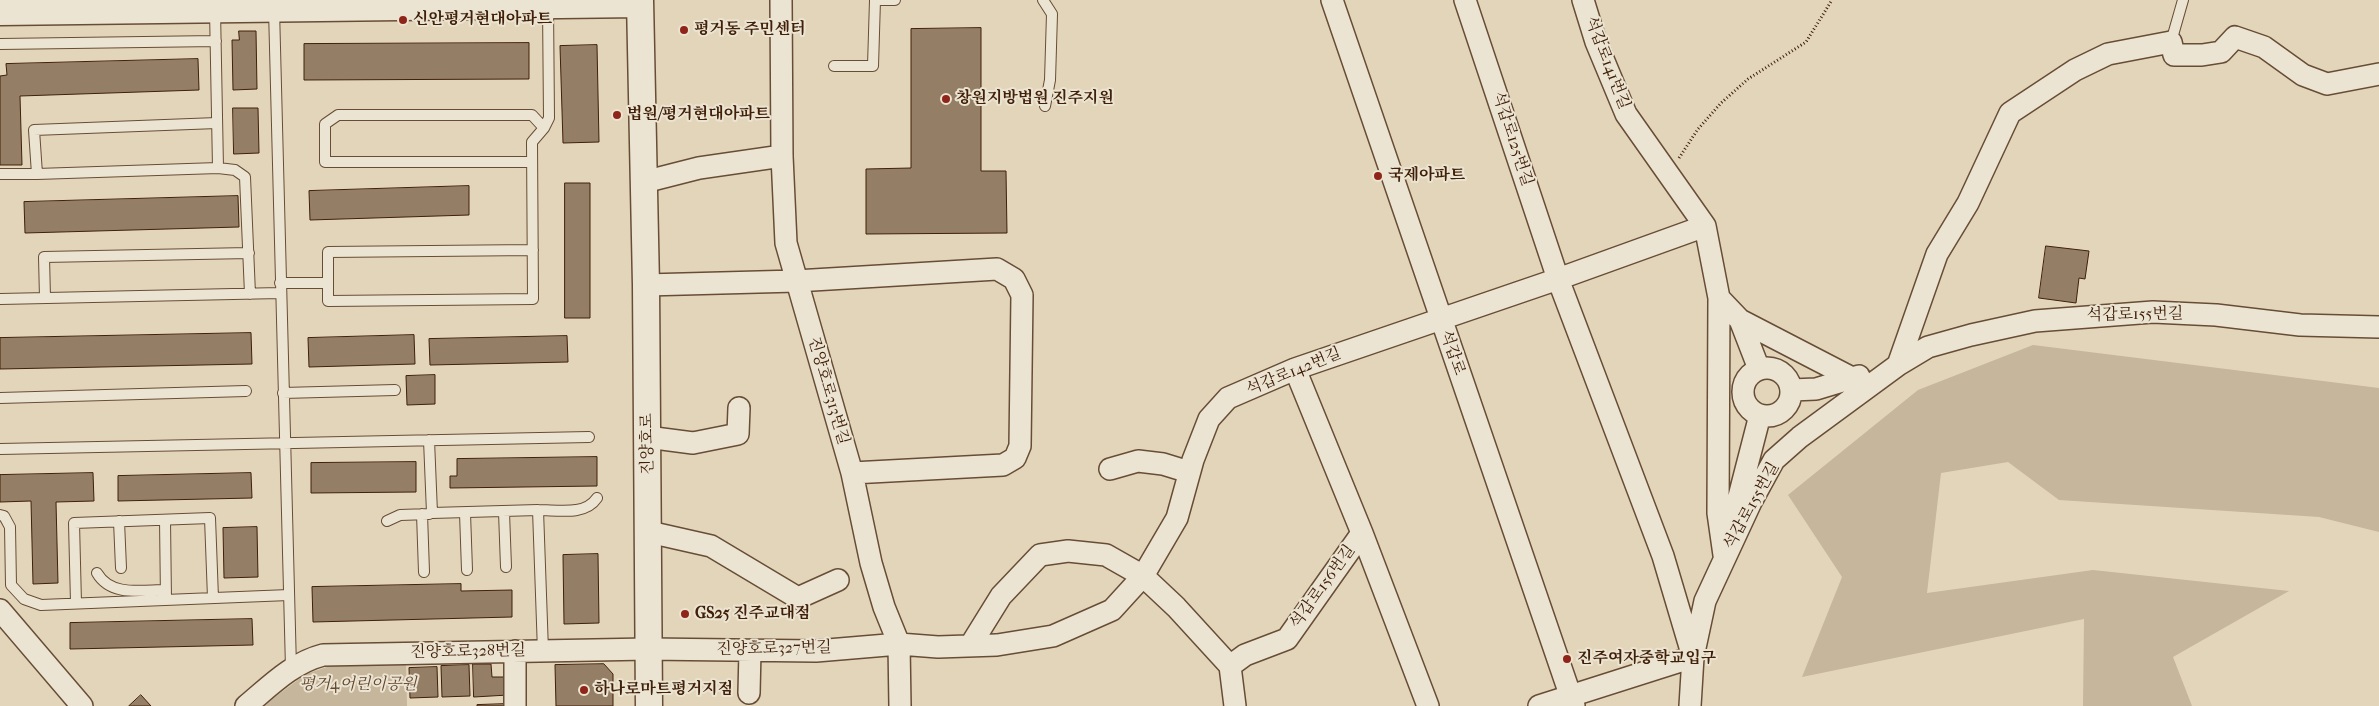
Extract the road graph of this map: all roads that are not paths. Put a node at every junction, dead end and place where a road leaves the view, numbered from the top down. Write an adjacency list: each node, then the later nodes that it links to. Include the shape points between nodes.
1 (781, 0): 23 (street, 진양호로313번길)
2 (874, 0): 18 (lane, via 872,66)
3 (879, 0): 4 (lane)
4 (895, 0)
5 (1044, 0): 20 (lane, via 1052,14)
6 (1332, 0): 41 (street, 석갑로)
7 (1465, 0): 32 (street, 석갑로125번길)
8 (1583, 0): 29 (street, 석갑로141번길, via 1596,42 1626,114)
9 (2183, 0): 16 (lane)
10 (640, 2): 11 (street); 28 (street, 진양호로)
11 (539, 3): 12 (street); 22 (lane, via 549,118)
12 (274, 4): 13 (street); 36 (lane)
13 (215, 9): 14 (street); 15 (lane)
14 (0, 12)
15 (216, 41): 17 (lane); 21 (lane)
16 (2171, 42): 19 (street, via 2174,55 2202,55 2221,52 2235,38 2264,47 2303,75 2327,84); 44 (street, via 2108,54 2075,70 2010,112 1968,203 1937,254)
17 (0, 44)
18 (834, 66)
19 (2379, 74)
20 (1046, 106)
21 (218, 122): 25 (lane); 27 (lane, via 34,130)
22 (544, 128): 24 (lane, via 532,142); 24 (lane, via 532,115 338,115 325,124 325,162)
23 (782, 156): 28 (street, via 699,168); 33 (street, 진양호로313번길, via 786,243)
24 (532, 162): 30 (lane)
25 (218, 168): 27 (lane); 31 (lane, via 235,170 246,177)
26 (0, 174): 27 (lane)
27 (37, 174)
28 (644, 182): 35 (street, 진양호로)
29 (1705, 226): 32 (street); 39 (street, 석갑로141번길)
30 (533, 250): 34 (lane, via 328,252); 34 (lane, via 533,299 328,301)
31 (249, 253): 37 (lane); 38 (lane, via 44,257)
32 (1558, 279): 41 (street); 93 (street, 석갑로155번길, via 1662,556)
33 (796, 281): 35 (street); 62 (street, 진양호로313번길); 62 (street, via 997,269 1014,279 1022,295 1020,446 1015,458 1003,465)
34 (328, 283): 36 (lane)
35 (646, 285): 56 (street, 진양호로)
36 (280, 288): 37 (lane); 51 (lane)
37 (250, 294): 38 (lane)
38 (45, 298): 40 (lane)
39 (1719, 298): 42 (street); 74 (street, 석갑로155번길, via 1718,513)
40 (0, 299)
41 (1441, 320): 45 (street, 석갑로142번길); 97 (street, 석갑로)
42 (1740, 320): 46 (street); 47 (street)
43 (2379, 327): 44 (street, 석갑로155번길, via 2171,313 2092,315 2035,321 1971,335 1928,347)
44 (1898, 365): 47 (street); 74 (street, 석갑로155번길, via 1774,460)
45 (1295, 369): 61 (street, 석갑로142번길, via 1228,398 1209,419); 73 (street, 석갑로156번길)
46 (1759, 369): 49 (street, via 1781,371); 54 (street, via 1747,378 1743,392 1748,406)
47 (1852, 378): 49 (street, via 1816,389)
48 (395, 390): 51 (lane)
49 (1792, 390): 54 (street, via 1785,409 1773,415)
50 (246, 391): 52 (lane)
51 (283, 393): 58 (lane)
52 (0, 398)
53 (739, 408): 56 (street, via 738,434 693,442)
54 (1760, 415): 74 (street)
55 (589, 437): 57 (lane)
56 (647, 437): 72 (street, 진양호로)
57 (429, 440): 58 (lane); 67 (lane)
58 (285, 443): 59 (lane); 83 (lane)
59 (0, 449)
60 (1110, 469): 61 (street, via 1138,461)
61 (1189, 472): 80 (street, 석갑로142번길, via 1176,518)
62 (852, 473): 87 (street, 진양호로313번길, via 884,607)
63 (597, 498): 64 (lane, via 584,510)
64 (538, 510): 65 (lane); 91 (lane)
65 (504, 512): 66 (lane); 75 (lane)
66 (465, 513): 67 (lane); 77 (lane)
67 (427, 514): 71 (lane, via 400,515); 78 (lane)
68 (0, 515): 85 (lane, via 10,527 11,585 24,599 42,605)
69 (165, 520): 70 (lane); 82 (lane); 84 (lane, via 210,518)
70 (119, 521): 76 (lane); 85 (lane, via 74,523)
71 (387, 521)
72 (649, 532): 81 (street, via 711,546 798,598); 89 (street, 진양호로)
73 (1362, 533): 94 (street, 석갑로156번길, via 1286,638 1245,655); 104 (street, 석갑로156번길)
74 (1724, 555): 93 (street, 석갑로155번길, via 1705,601)
75 (506, 567)
76 (121, 568)
77 (467, 570)
78 (424, 572)
79 (97, 573): 82 (lane, via 102,582 112,588)
80 (1142, 576): 88 (street, 석갑로142번길, via 1112,610 1053,636); 88 (street, via 1106,555 1068,551 1040,555 1001,596); 94 (street, via 1176,607)
81 (838, 580)
82 (166, 595): 84 (lane); 85 (lane)
83 (289, 595): 84 (lane); 95 (lane)
84 (213, 598)
85 (76, 603)
86 (0, 610): 98 (street)
87 (899, 644): 88 (street, 석갑로142번길); 92 (street, 진양호로327번길, via 816,651); 102 (street)
88 (970, 646)
89 (648, 649): 91 (street, 진양호로328번길); 92 (street, 진양호로327번길); 101 (street, 진양호로)
90 (515, 651): 91 (street, 진양호로328번길); 95 (street, 진양호로328번길, via 323,655 306,659); 100 (street)
91 (543, 651)
92 (750, 651): 96 (street)
93 (1693, 657): 97 (street); 106 (street, 석갑로155번길)
94 (1230, 666): 103 (street)
95 (291, 668): 99 (street, 진양호로328번길)
96 (749, 693)
97 (1572, 701): 105 (street)
98 (82, 706)
99 (246, 706)
100 (516, 706)
101 (649, 706)
102 (900, 706)
103 (1235, 706)
104 (1428, 706)
105 (1539, 706)
106 (1690, 706)

